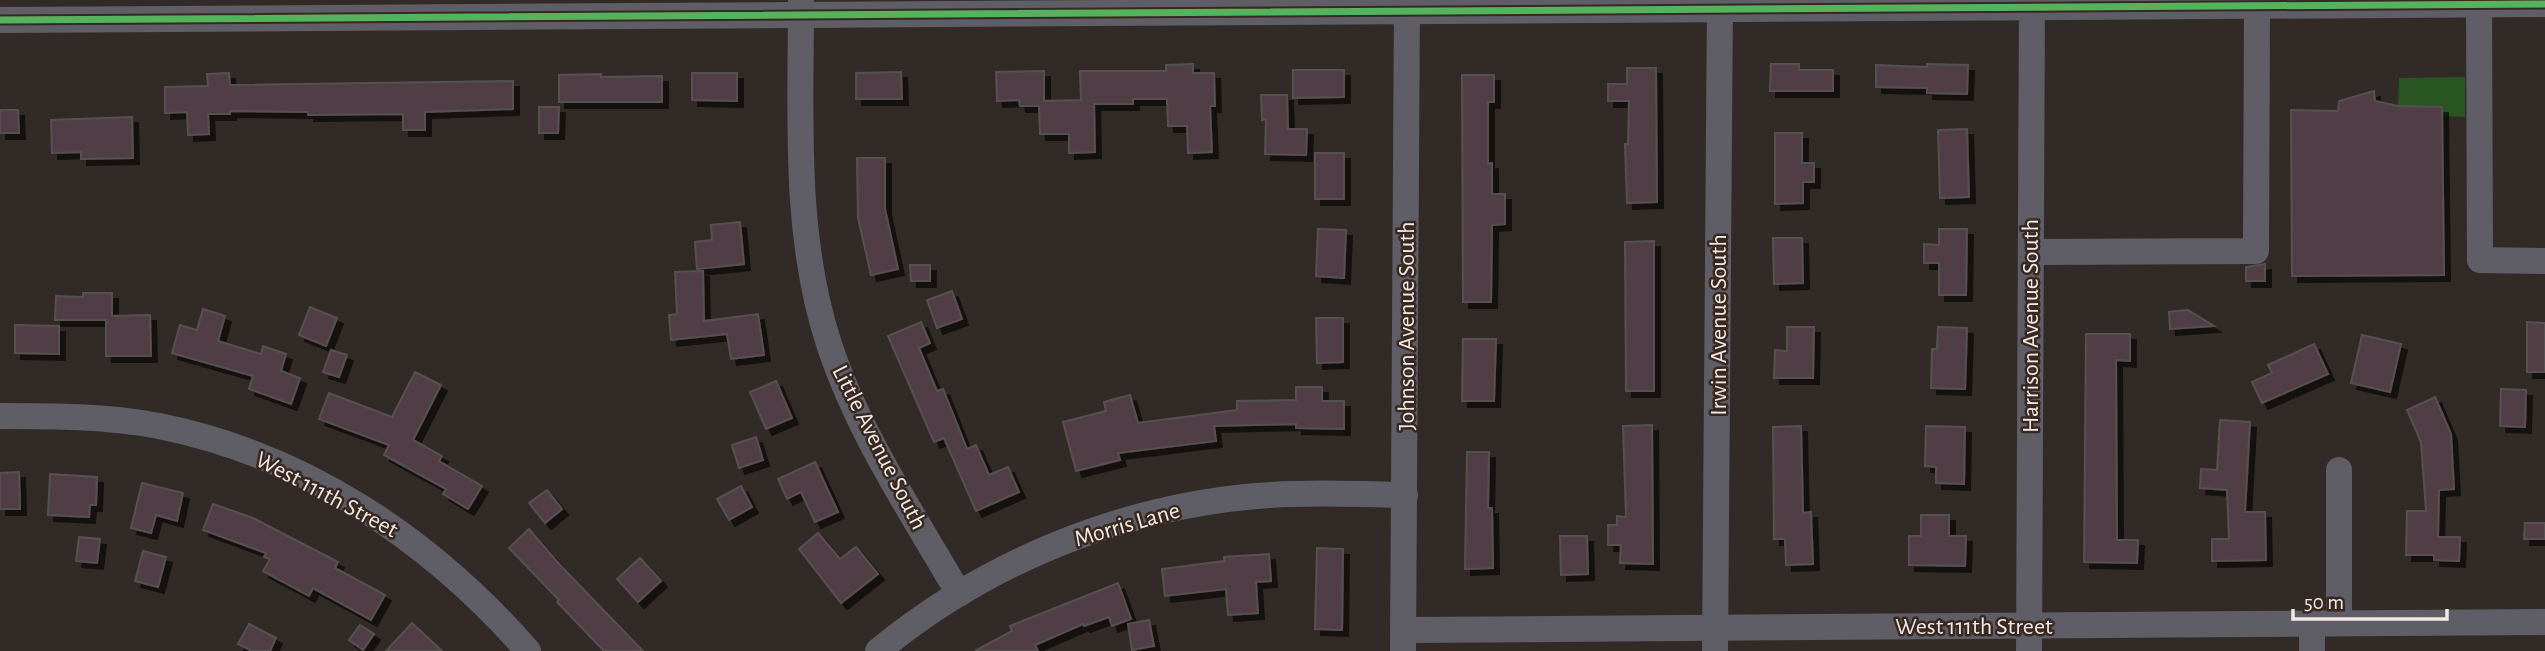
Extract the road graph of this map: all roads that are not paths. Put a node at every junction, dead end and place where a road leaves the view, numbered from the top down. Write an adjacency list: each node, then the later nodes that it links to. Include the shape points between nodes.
1 (2343, 2): 6 (street); 7 (street)
2 (2032, 3): 3 (street); 6 (street); 12 (street, Harrison Avenue South)
3 (1720, 4): 5 (street); 22 (street, Irwin Avenue South)
4 (2545, 4): 7 (street)
5 (1407, 5): 8 (street); 16 (street, Johnson Avenue South)
6 (2257, 5): 12 (street, via 2256,251)
7 (2479, 5): 13 (street, via 2480,260)
8 (801, 7): 9 (street); 17 (street, Little Avenue South, via 804,226 829,344 862,421)
9 (484, 8): 10 (street)
10 (159, 9): 11 (street)
11 (0, 20)
12 (2031, 252): 21 (street, Harrison Avenue South)
13 (2545, 261)
14 (0, 416): 24 (street, West 111th Street, via 157,425 223,442 286,466 404,533 456,576)
15 (2339, 470): 20 (street)
16 (1405, 495): 17 (street, Morris Lane, via 1256,496 1181,506 1108,525 1040,551); 23 (street, Johnson Avenue South)
17 (959, 594): 25 (street, Morris Lane)
18 (2545, 622): 20 (street, West 111th Street)
19 (2312, 623): 20 (street, West 111th Street); 21 (street, West 111th Street); 26 (street)
20 (2339, 623)
21 (2029, 638): 22 (street, West 111th Street)
22 (1715, 639): 23 (street, West 111th Street)
23 (1403, 640)
24 (528, 651)
25 (878, 651)
26 (2312, 651)

